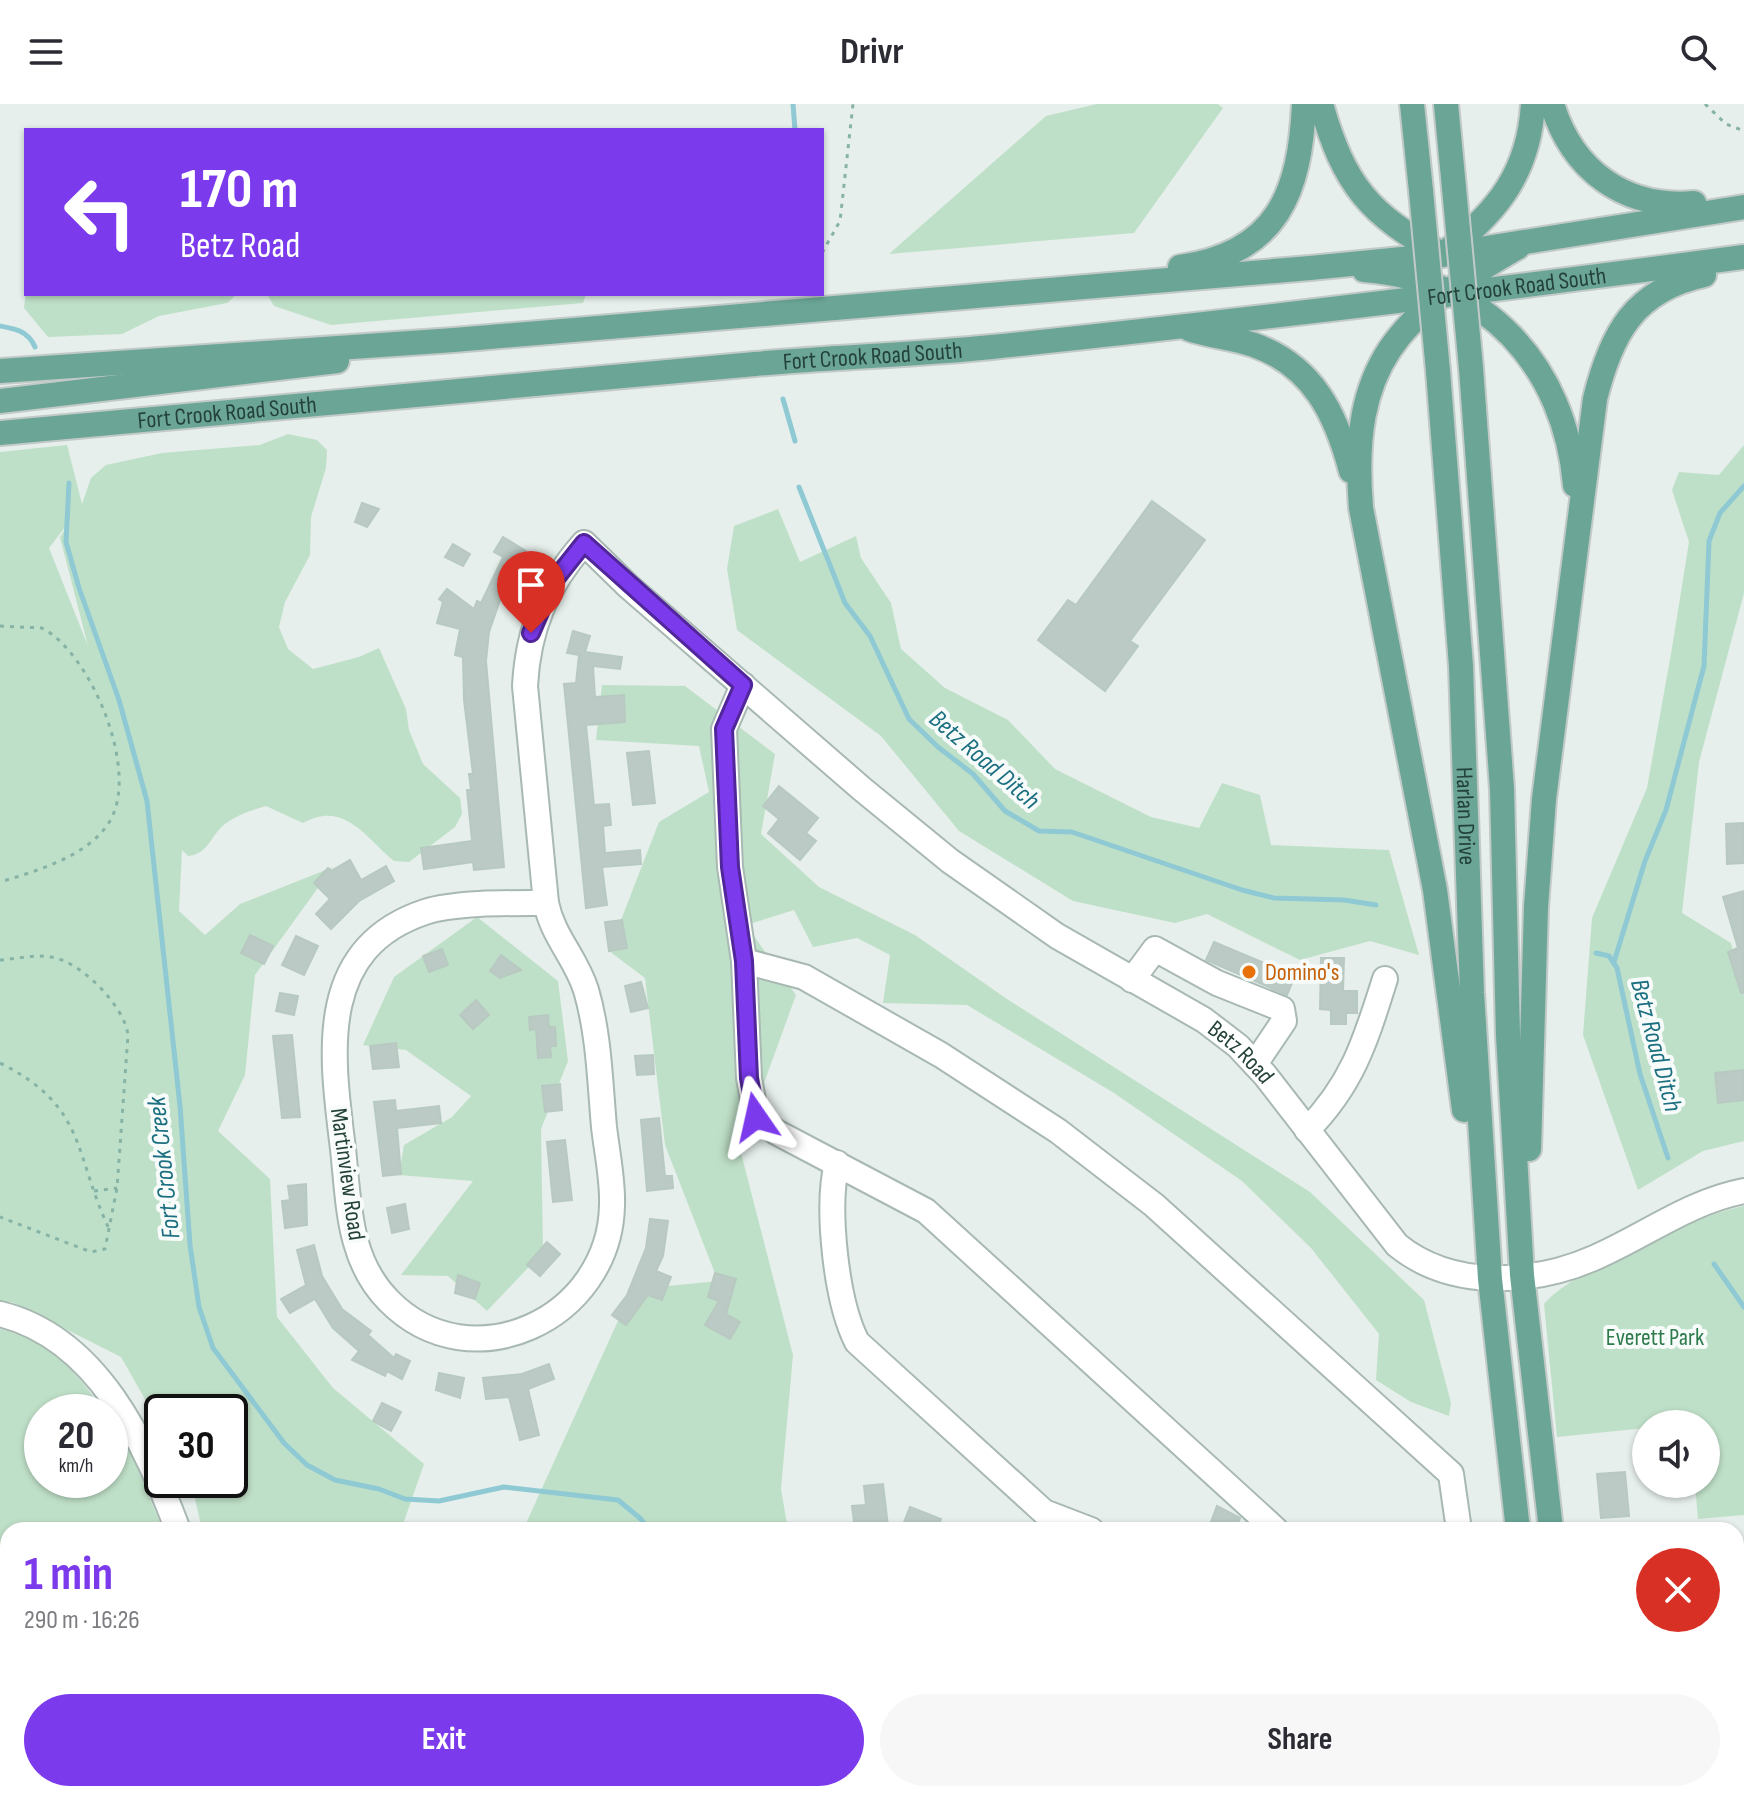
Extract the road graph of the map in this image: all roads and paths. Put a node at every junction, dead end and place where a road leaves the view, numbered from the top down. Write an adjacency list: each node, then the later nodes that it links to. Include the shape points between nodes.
1 (853, 104): 13 (path, via 840,221)
2 (1304, 104): 21 (main road, via 1301,154 1290,192 1272,222 1253,238 1191,266)
3 (1321, 104): 14 (main road, via 1349,177 1364,198 1402,233)
4 (1412, 104): 52 (main road, Harlan Drive, bridge, via 1461,666 1472,993)
5 (1446, 104): 51 (main road, Harlan Drive, bridge, via 1502,789 1508,1035)
6 (1533, 104): 14 (main road, via 1520,164 1496,207)
7 (1552, 104): 10 (main road, via 1564,137 1587,168 1629,196 1675,205)
8 (1705, 104): 9 (path, via 1726,124)
9 (1744, 131)
10 (1744, 199)
11 (1744, 207): 12 (main road, Fort Crook Road South)
12 (1532, 239): 14 (main road, Fort Crook Road South); 18 (main road)
13 (824, 249)
14 (1443, 255): 17 (main road, Fort Crook Road South); 18 (main road); 19 (main road)
15 (1744, 257): 20 (main road, Fort Crook Road South)
16 (1744, 266): 31 (main road, via 1667,286 1635,310 1615,337 1595,399)
17 (1310, 268): 19 (main road, via 1369,270); 21 (main road, Fort Crook Road South)
18 (1480, 269): 20 (main road); 22 (main road)
19 (1413, 279): 22 (main road); 23 (main road)
20 (1561, 282): 22 (main road, Fort Crook Road South)
21 (1014, 291): 25 (main road, Fort Crook Road South)
22 (1447, 293): 23 (main road, Fort Crook Road South); 29 (main road, via 1403,330 1375,371 1362,414); 31 (main road, via 1506,330 1548,384 1573,465)
23 (1357, 307): 24 (main road, Fort Crook Road South)
24 (1179, 325): 28 (main road, Fort Crook Road South, via 988,347); 29 (main road, via 1252,344 1300,371 1336,421)
25 (454, 340): 26 (main road, Fort Crook Road South); 27 (main road, via 308,367)
26 (0, 371)
27 (0, 401)
28 (0, 433)
29 (1361, 508): 52 (main road, via 1435,890)
30 (584, 543): 33 (street, Betz Road); 35 (street, Martinview Road, via 541,605 527,652 525,686)
31 (1576, 544): 51 (main road, via 1536,907)
32 (0, 626): 34 (path, via 42,628 74,658 100,699 120,790 115,811 98,836 62,859)
33 (743, 685): 37 (street, via 724,729 730,867); 39 (street, Betz Road, via 950,861 1057,936)
34 (0, 882)
35 (546, 903): 35 (street, Martinview Road, via 551,926 585,986 594,1021 612,1205 607,1240 589,1283 564,1309 497,1337 465,1338 427,1328 404,1315 363,1269 352,1233 340,1124 332,1042 337,1006 351,970 369,948 426,911)
36 (0, 960): 46 (path, via 64,960 124,1014 128,1054)
37 (744, 961): 45 (street, via 756,1117); 57 (street, via 804,977 941,1055 1058,1131 1154,1205 1451,1474)
38 (1385, 979): 44 (street, via 1349,1078 1334,1104)
39 (1132, 980): 40 (street, via 1155,949); 41 (street, Betz Road)
40 (1232, 989): 41 (street); 43 (street, via 1282,1009 1284,1021)
41 (1213, 1027): 43 (street, Betz Road)
42 (0, 1063): 47 (path, via 36,1083 64,1112 82,1149)
43 (1255, 1064): 44 (street, Betz Road)
44 (1307, 1130): 52 (street, Betz Road, via 1397,1245 1417,1261 1459,1276)
45 (837, 1163): 55 (street, via 831,1191 844,1317 857,1342 1044,1512); 56 (street, via 926,1211)
46 (117, 1188): 47 (path); 50 (path)
47 (93, 1191): 50 (path)
48 (1744, 1191): 51 (street, Betz Road, via 1694,1206 1593,1259)
49 (0, 1217): 50 (path, via 98,1253 105,1249)
50 (110, 1231)
51 (1522, 1275): 52 (street, Betz Road); 59 (main road, Harlan Drive)
52 (1490, 1279): 58 (main road, Harlan Drive)
53 (0, 1314): 54 (street, via 51,1332 95,1373 152,1468)
54 (175, 1522)
55 (1070, 1522)
56 (1267, 1522)
57 (1458, 1522)
58 (1517, 1522)
59 (1550, 1522)

